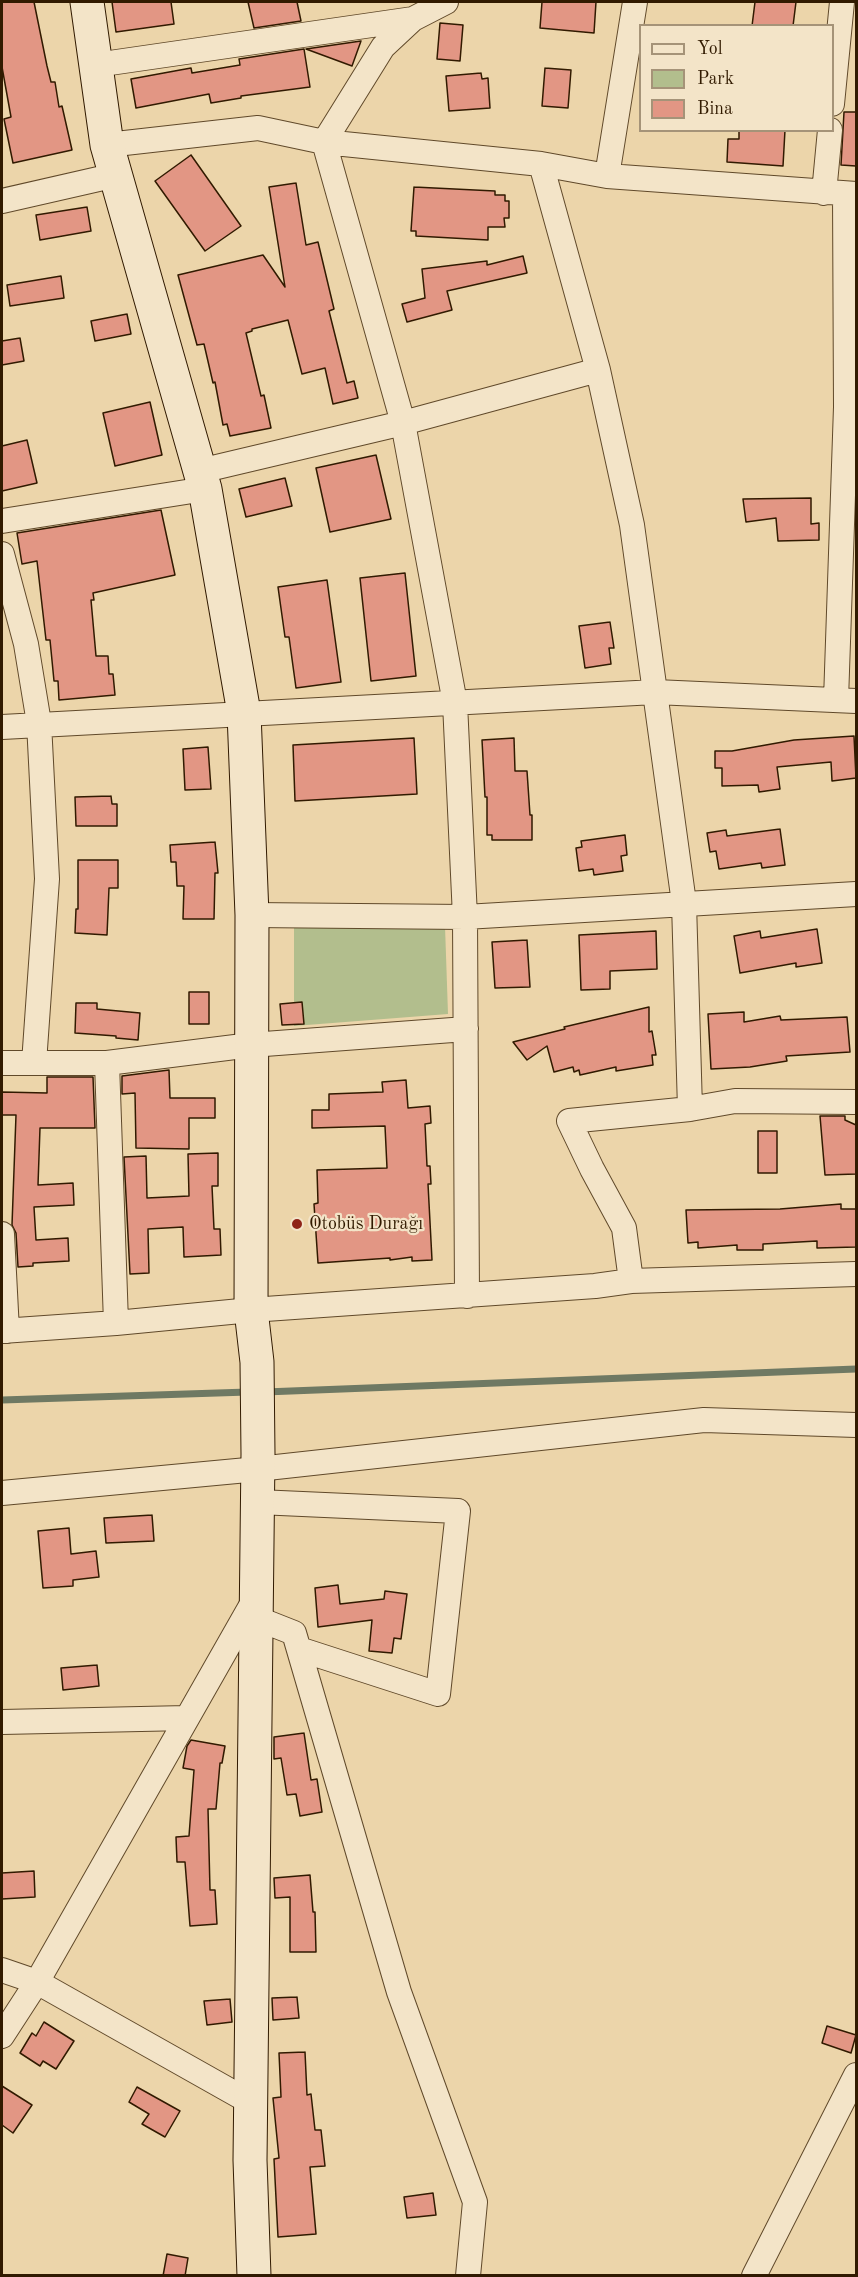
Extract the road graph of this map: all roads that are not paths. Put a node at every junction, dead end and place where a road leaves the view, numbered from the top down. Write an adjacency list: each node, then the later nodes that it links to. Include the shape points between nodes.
1 (87, 2): 6 (street)
2 (446, 2): 5 (street)
3 (635, 2): 12 (street)
4 (842, 2): 7 (street)
5 (413, 19): 6 (street); 9 (street, via 383,46)
6 (96, 65): 10 (street)
7 (834, 84)
8 (830, 132): 13 (street)
9 (324, 141): 10 (street, via 258,128); 11 (street); 17 (street)
10 (112, 160): 14 (street); 18 (street)
11 (541, 164): 12 (street); 15 (street)
12 (607, 176): 13 (street)
13 (842, 194): 16 (street)
14 (2, 201)
15 (598, 369): 17 (street); 21 (street, via 632,525)
16 (851, 408): 22 (street)
17 (403, 423): 18 (street); 23 (street)
18 (203, 480): 19 (street); 24 (street)
19 (2, 521)
20 (2, 554): 25 (street, via 26,644)
21 (655, 692): 22 (street); 23 (street); 28 (street)
22 (846, 700)
23 (455, 703): 24 (street); 30 (street)
24 (244, 713): 25 (street); 29 (street)
25 (39, 723): 26 (street); 34 (street, via 46,879)
26 (2, 727)
27 (856, 894): 28 (street)
28 (684, 903): 30 (street); 37 (street)
29 (252, 915): 30 (street); 32 (street)
30 (465, 917): 31 (street)
31 (466, 1029): 32 (street); 41 (street)
32 (251, 1045): 35 (street); 42 (street)
33 (2, 1063): 34 (street)
34 (34, 1063): 35 (street)
35 (108, 1063): 43 (street)
36 (856, 1102): 37 (street, via 735,1101)
37 (690, 1109): 40 (street, via 569,1121 624,1228)
38 (2, 1234): 44 (street)
39 (856, 1275): 40 (street)
40 (631, 1281): 41 (street)
41 (467, 1296): 42 (street)
42 (252, 1310): 43 (street); 46 (street)
43 (116, 1323): 44 (street)
44 (4, 1331)
45 (856, 1425): 46 (street, via 704,1420)
46 (258, 1461): 47 (street); 48 (street)
47 (2, 1492)
48 (258, 1502): 49 (street); 50 (street, via 458,1511 438,1694)
49 (256, 1607): 50 (street, via 294,1633); 51 (street); 57 (street)
50 (299, 1649): 59 (street, via 399,1992 475,2202)
51 (187, 1718): 52 (street); 54 (street)
52 (2, 1722)
53 (2, 1970): 54 (street)
54 (37, 1982): 55 (street); 57 (street)
55 (2, 2036)
56 (856, 2075): 60 (street)
57 (250, 2102): 58 (street)
58 (254, 2276)
59 (468, 2276)
60 (754, 2276)

